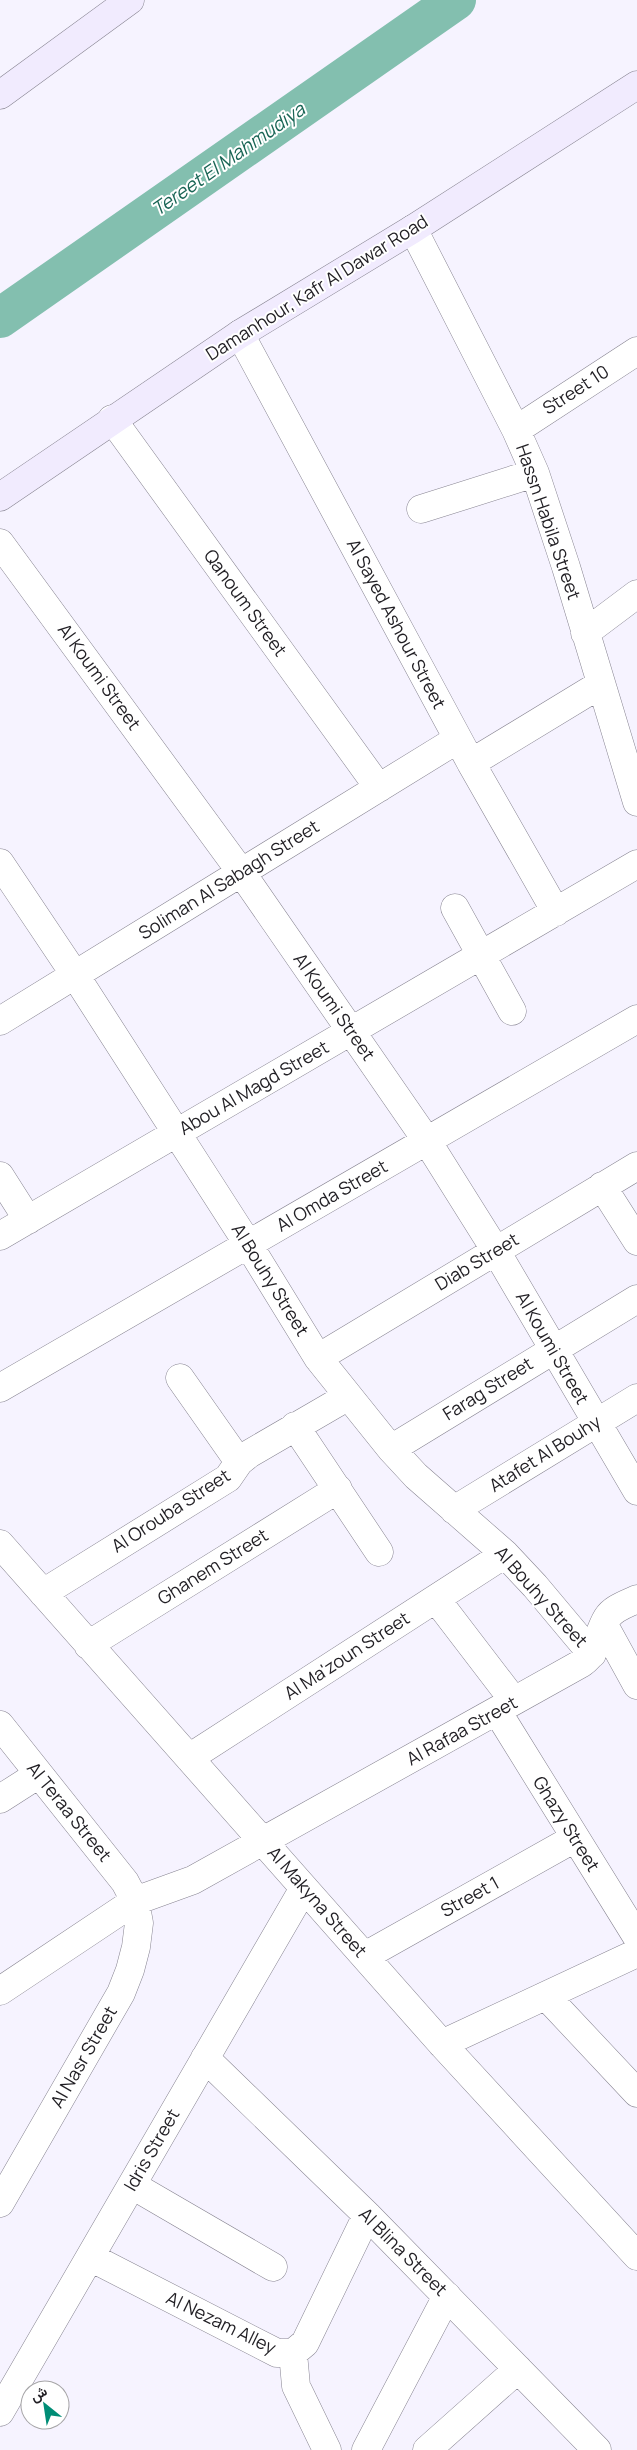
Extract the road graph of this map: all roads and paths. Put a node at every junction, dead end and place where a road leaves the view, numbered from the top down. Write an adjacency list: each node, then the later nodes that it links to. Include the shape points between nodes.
1 (124, 2): 3 (main road)
2 (637, 85): 4 (main road, Damanhour, Kafr Al Dawar Road)
3 (0, 95)
4 (413, 229): 5 (main road, Damanhour, Kafr Al Dawar Road); 8 (street, Hassn Habila Street)
5 (240, 334): 7 (main road, Damanhour, Kafr Al Dawar Road); 16 (street, Al Sayed Ashour Street)
6 (637, 351): 8 (street, Street 10)
7 (112, 419): 10 (main road, Damanhour, Kafr Al Dawar Road); 18 (street, Qanoum Street)
8 (516, 430): 9 (street, Hassn Habila Street)
9 (535, 473): 11 (street); 14 (street, Hassn Habila Street)
10 (0, 497)
11 (421, 509)
12 (0, 543): 22 (street, Al Koumi Street)
13 (637, 594): 14 (street)
14 (585, 633): 15 (street, Hassn Habila Street)
15 (600, 684): 17 (street); 19 (street, Hassn Habila Street)
16 (458, 739): 17 (street, Al Sayed Ashour Street); 18 (street, Soliman Al Sabagh Street)
17 (471, 763): 24 (street, Al Sayed Ashour Street)
18 (379, 788): 22 (street, Soliman Al Sabagh Street)
19 (637, 802)
20 (0, 863): 26 (street, Al Bouhy Street)
21 (637, 864): 24 (street, Abou Al Magd Street)
22 (241, 872): 26 (street, Soliman Al Sabagh Street); 30 (street, Al Koumi Street)
23 (455, 908): 25 (street)
24 (556, 912): 25 (street, Abou Al Magd Street)
25 (480, 956): 27 (street); 30 (street, Abou Al Magd Street)
26 (75, 975): 29 (street, Soliman Al Sabagh Street); 31 (street, Al Bouhy Street)
27 (512, 1011)
28 (637, 1019): 32 (street, Al Omda Street)
29 (0, 1021)
30 (351, 1032): 31 (street, Abou Al Magd Street); 32 (street, Al Koumi Street)
31 (177, 1133): 36 (street, Abou Al Magd Street); 39 (street, Al Bouhy Street)
32 (427, 1141): 39 (street, Al Omda Street); 40 (street, Al Koumi Street)
33 (637, 1166): 35 (street, Diab Street)
34 (0, 1176): 36 (street)
35 (602, 1186): 38 (street); 40 (street, Diab Street)
36 (28, 1220): 37 (street, Abou Al Magd Street)
37 (0, 1236)
38 (637, 1241)
39 (248, 1244): 43 (street, Al Bouhy Street); 45 (street, Al Omda Street)
40 (496, 1251): 42 (street, Al Koumi Street); 43 (street, Diab Street)
41 (637, 1299): 42 (street, Farag Street)
42 (553, 1348): 48 (street, Al Koumi Street); 50 (street, Farag Street)
43 (318, 1358): 46 (street, Al Bouhy Street)
44 (180, 1378): 51 (street)
45 (0, 1388)
46 (347, 1397): 49 (street, Al Orouba Street); 50 (street, Al Bouhy Street)
47 (637, 1398): 48 (street, Atafet Al Bouhy)
48 (596, 1423): 53 (street, Al Koumi Street); 54 (street, Atafet Al Bouhy)
49 (295, 1426): 51 (street, Al Orouba Street); 52 (street)
50 (391, 1449): 54 (street, Al Bouhy Street)
51 (239, 1462): 58 (street, Al Orouba Street, via 228,1478)
52 (338, 1490): 56 (street); 62 (street, Ghanem Street)
53 (637, 1491)
54 (454, 1510): 57 (street, Al Bouhy Street)
55 (0, 1544): 58 (street, Al Makyna Street)
56 (379, 1552)
57 (505, 1554): 59 (street, Al Ma'zoun Street); 63 (street, Al Bouhy Street)
58 (43, 1592): 62 (street, Al Makyna Street)
59 (436, 1598): 65 (street, Ghazy Street); 67 (street, Al Ma'zoun Street)
60 (637, 1599): 61 (street, via 611,1613)
61 (604, 1626): 63 (street); 64 (street)
62 (88, 1645): 67 (street, Al Makyna Street)
63 (592, 1654): 65 (street, Al Rafaa Street, via 582,1663)
64 (637, 1686)
65 (505, 1706): 70 (street, Ghazy Street); 71 (street, Al Rafaa Street)
66 (0, 1725): 68 (street, Al Teraa Street)
67 (189, 1758): 71 (street, Al Makyna Street)
68 (39, 1774): 69 (street); 73 (street, Al Teraa Street, via 111,1863)
69 (0, 1799)
70 (574, 1838): 74 (street, Ghazy Street); 76 (street, Street 1)
71 (264, 1842): 72 (street, Al Makyna Street); 73 (street, Al Rafaa Street, via 193,1880)
72 (304, 1888): 76 (street, Al Makyna Street); 80 (street, Idris Street)
73 (135, 1901): 77 (street, Al Rafaa Street); 83 (street, Al Nasr Street, via 138,1923 136,1947 121,1993)
74 (637, 1937)
75 (637, 1953): 78 (street)
76 (365, 1956): 79 (street, Al Makyna Street)
77 (0, 1991)
78 (546, 1996): 79 (street); 81 (street)
79 (442, 2044): 85 (street, Al Makyna Street)
80 (205, 2058): 82 (street, Idris Street); 84 (street, Al Blina Street)
81 (637, 2093)
82 (132, 2184): 86 (street, Idris Street); 87 (street)
83 (0, 2203)
84 (368, 2215): 88 (street, Al Blina Street); 89 (street, Al Nezam Alley, via 305,2343)
85 (637, 2256)
86 (90, 2257): 89 (street, Al Nezam Alley, via 277,2352); 91 (street, Idris Street)
87 (273, 2267)
88 (447, 2296): 90 (street, Al Blina Street); 93 (street)
89 (292, 2353): 92 (street, via 296,2386)
90 (518, 2369): 94 (street); 95 (street, Al Blina Street)
91 (0, 2412)
92 (327, 2450)
93 (366, 2450)
94 (426, 2450)
95 (596, 2450)

